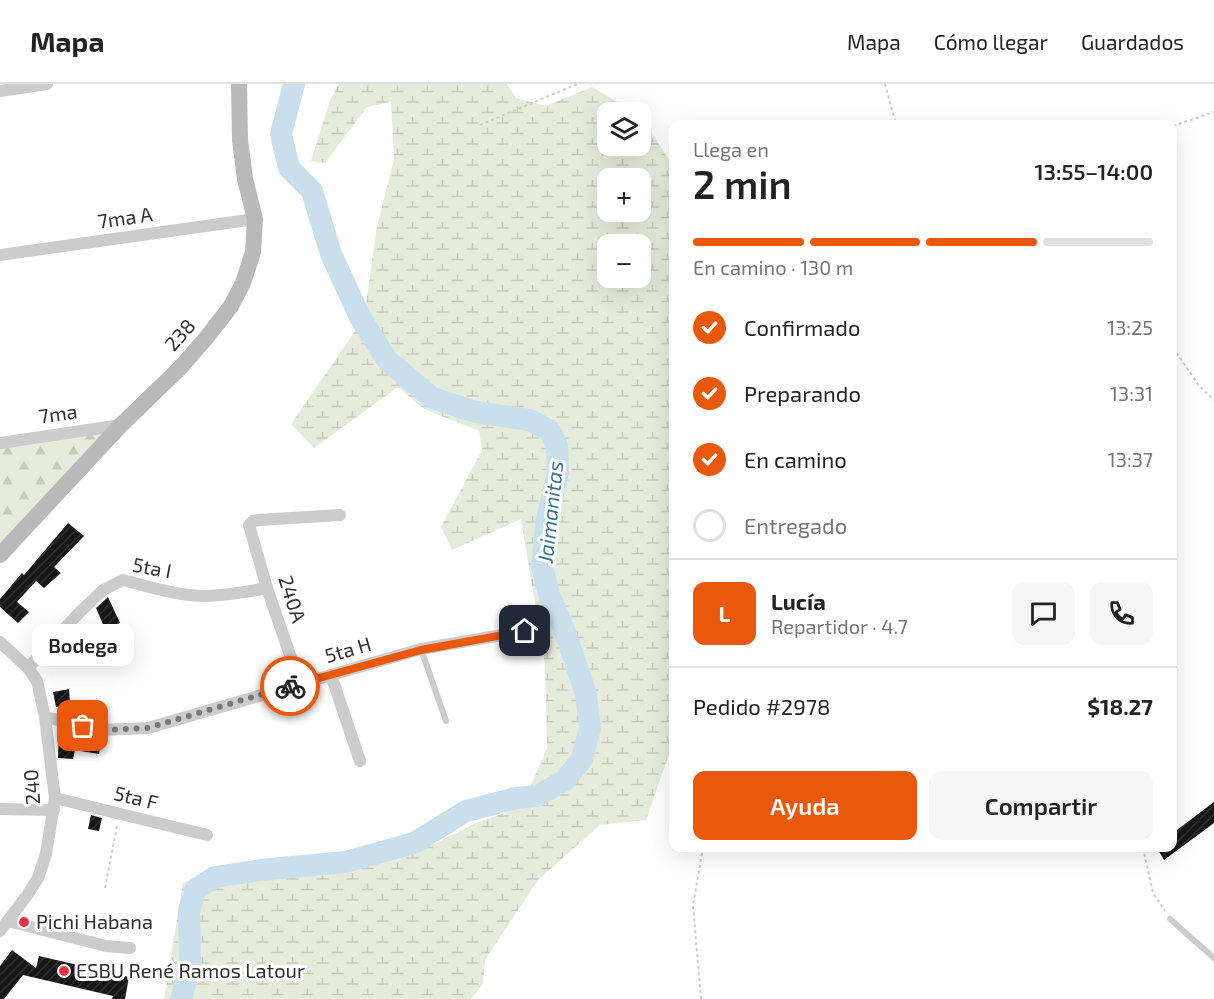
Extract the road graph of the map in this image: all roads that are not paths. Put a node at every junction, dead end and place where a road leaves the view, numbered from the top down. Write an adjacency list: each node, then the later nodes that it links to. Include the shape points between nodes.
1 (47, 84): 3 (street)
2 (239, 84): 4 (street, 238, via 240,140)
3 (0, 91)
4 (255, 219): 5 (street, 7ma A); 6 (street, 238, via 253,252 231,306 181,367)
5 (0, 255)
6 (121, 425): 7 (street, 7ma); 9 (street, 238)
7 (0, 443)
8 (340, 515): 10 (street, 240A, via 253,521 249,525)
9 (0, 555)
10 (267, 588): 14 (street, 5ta I, via 204,596 162,591 123,580 104,590 78,614); 16 (street, 240A)
11 (525, 631): 13 (street, 5ta H)
12 (0, 642): 14 (street, 240)
13 (421, 650): 15 (street, 5ta H); 18 (lane)
14 (28, 668): 17 (street, 240, via 37,681)
15 (331, 675): 16 (street, 5ta H); 19 (street)
16 (300, 684): 17 (street, 5ta H, via 148,728 102,730)
17 (45, 717): 20 (street, 240)
18 (446, 722)
19 (360, 761)
20 (55, 804): 21 (street, 5ta F); 22 (street, 5ta F); 24 (street, 240, via 39,878)
21 (0, 809)
22 (207, 835)
23 (1170, 919): 27 (lane)
24 (8, 921): 25 (street, 240); 26 (street, via 106,946)
25 (0, 931)
26 (130, 948)
27 (1214, 958)

